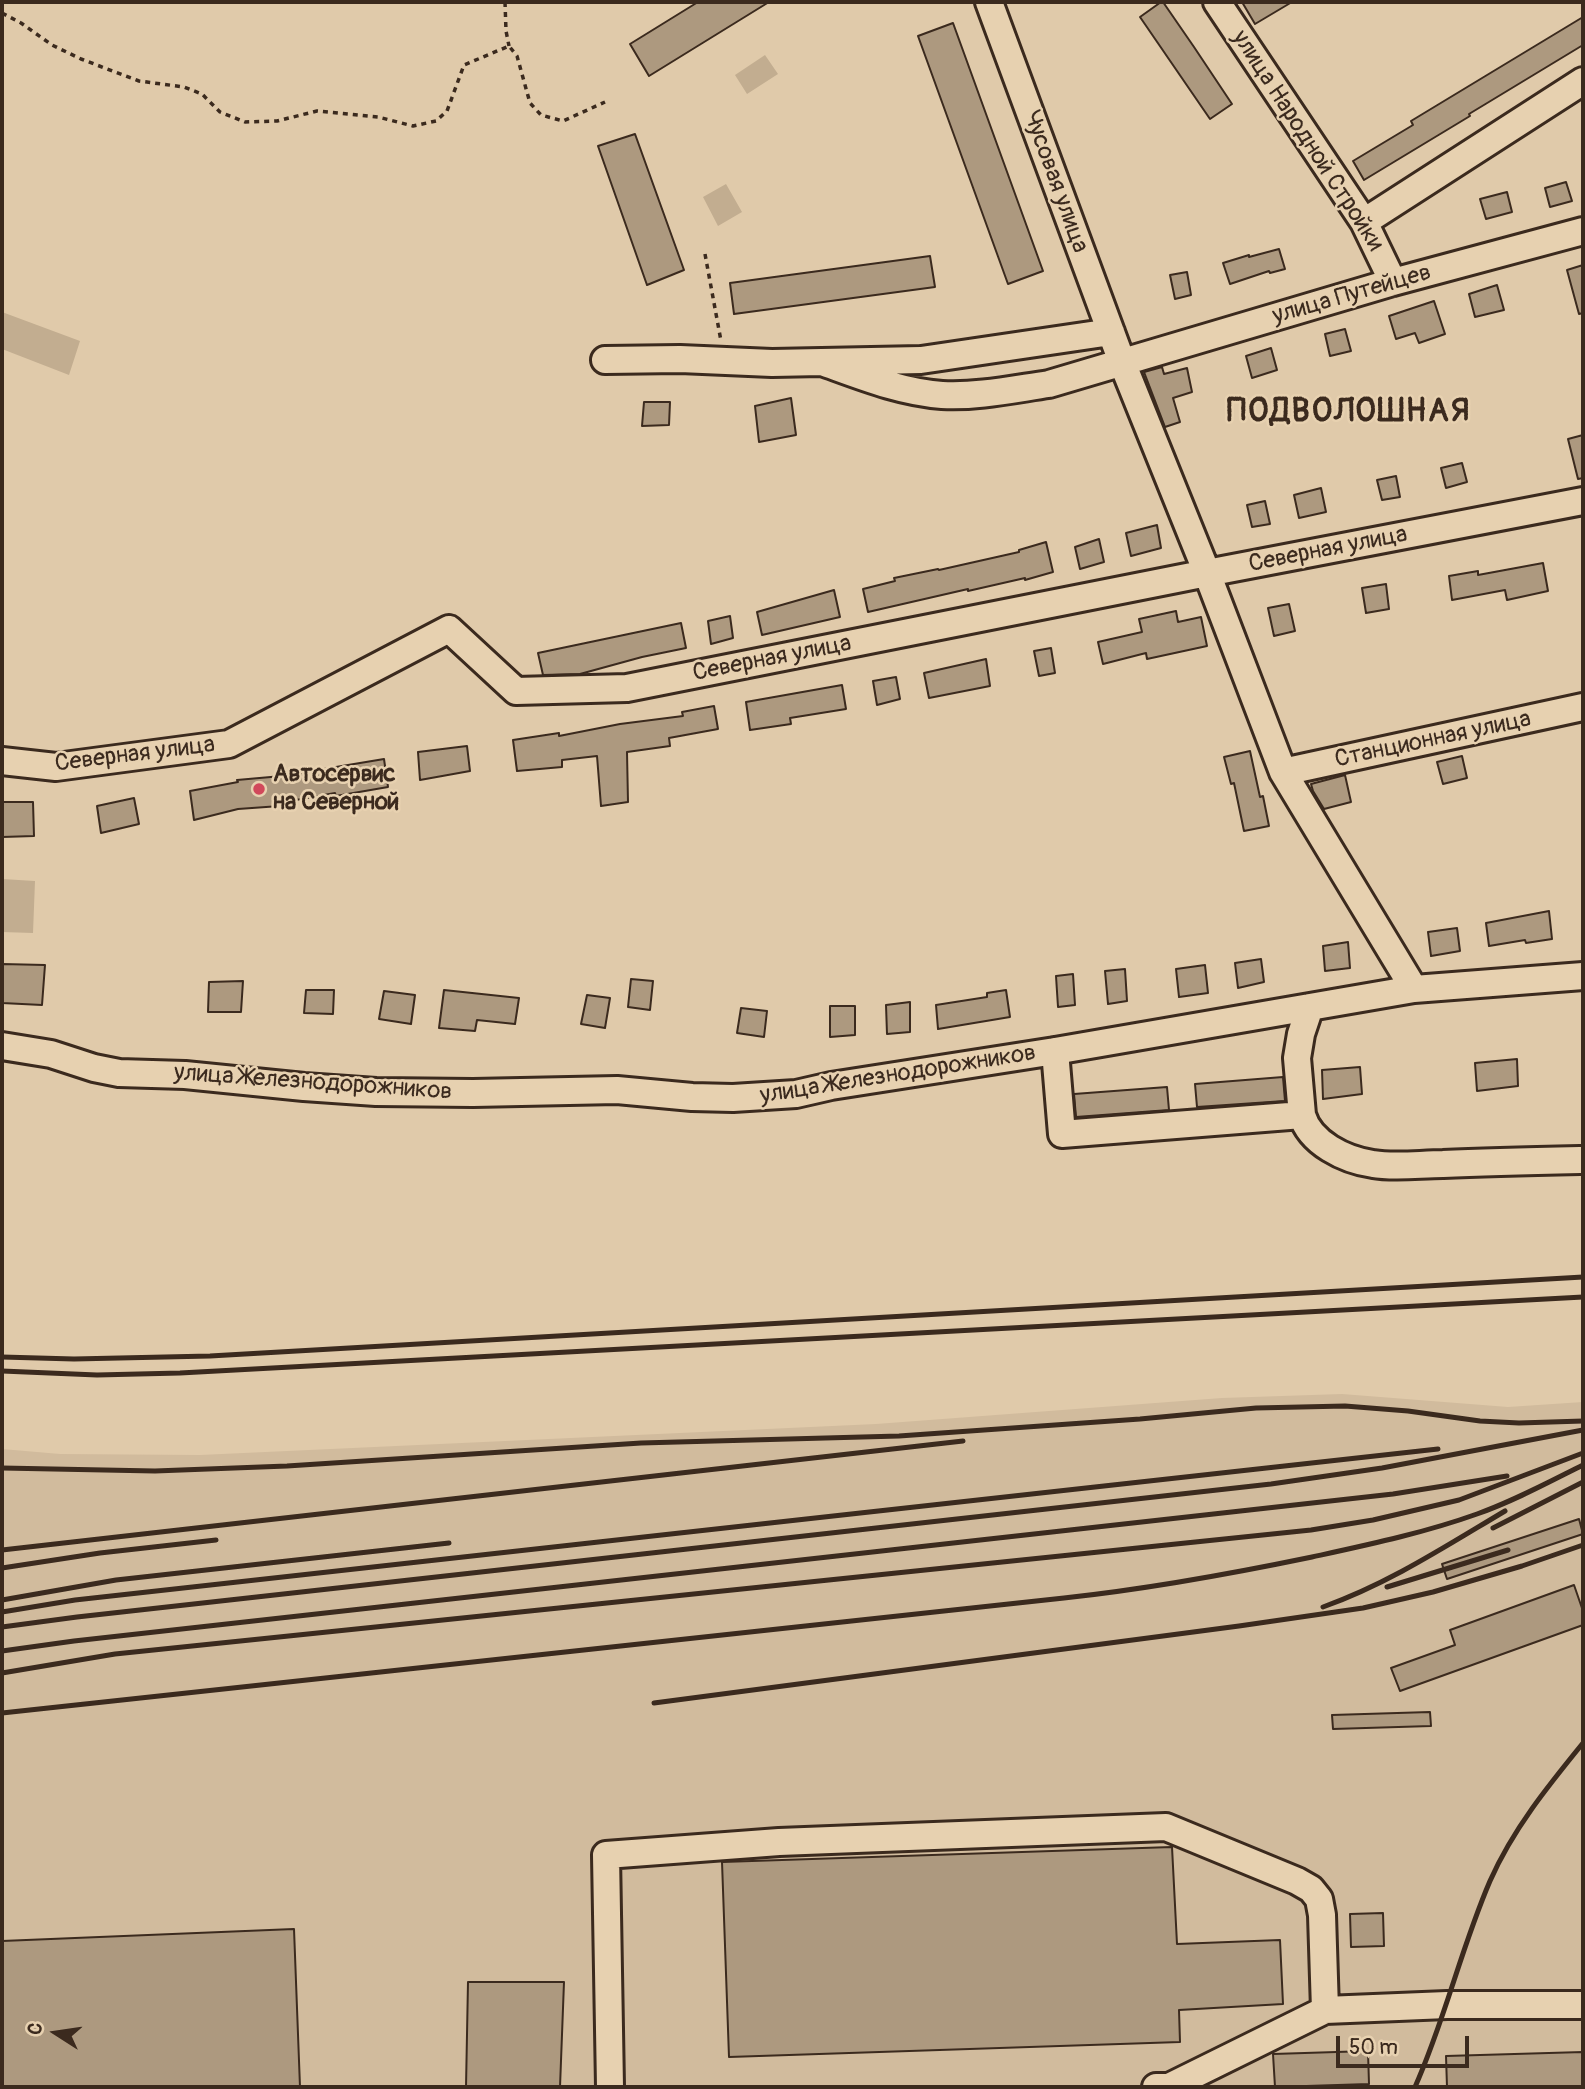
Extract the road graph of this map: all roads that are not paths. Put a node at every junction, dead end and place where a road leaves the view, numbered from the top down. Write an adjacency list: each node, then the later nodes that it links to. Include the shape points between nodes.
1 (989, 2): 7 (street, Чусовая улица)
2 (1217, 2): 4 (street, улица Народной Стройки)
3 (1583, 81): 4 (street)
4 (1364, 222): 6 (street, улица Народной Стройки)
5 (1583, 231): 6 (street, улица Путейцев)
6 (1393, 282): 10 (street, улица Путейцев)
7 (1111, 332): 9 (street, via 921,360); 10 (street, Чусовая улица)
8 (605, 360): 9 (street)
9 (822, 362): 10 (street, улица Путейцев, via 891,387 942,395 1049,384)
10 (1122, 362): 12 (street, Чусовая улица)
11 (1583, 501): 12 (street, Северная улица)
12 (1207, 573): 14 (street, Северная улица, via 627,688 516,691 450,629 229,744 56,767); 15 (street, Чусовая улица)
13 (1583, 707): 15 (street, Станционная улица)
14 (2, 761)
15 (1283, 772): 17 (street, Чусовая улица)
16 (1583, 976): 17 (street, улица Железнодорожников)
17 (1414, 989): 18 (street, улица Железнодорожников)
18 (1310, 1007): 20 (street, улица Железнодорожников); 21 (street, via 1297,1058)
19 (2, 1046): 20 (street, улица Железнодорожников, via 119,1073 316,1088 472,1093 617,1090 733,1098 796,1094)
20 (1055, 1051): 21 (street, via 1062,1133)
21 (1302, 1115): 22 (street, via 1314,1136 1341,1155 1376,1165)
22 (1583, 1160)
23 (1583, 2005): 24 (street)
24 (1325, 2010): 25 (street, via 1322,1915 1311,1889 1166,1826 779,1842 606,1855); 26 (street, via 1169,2087)
25 (610, 2087)
26 (1156, 2087)

